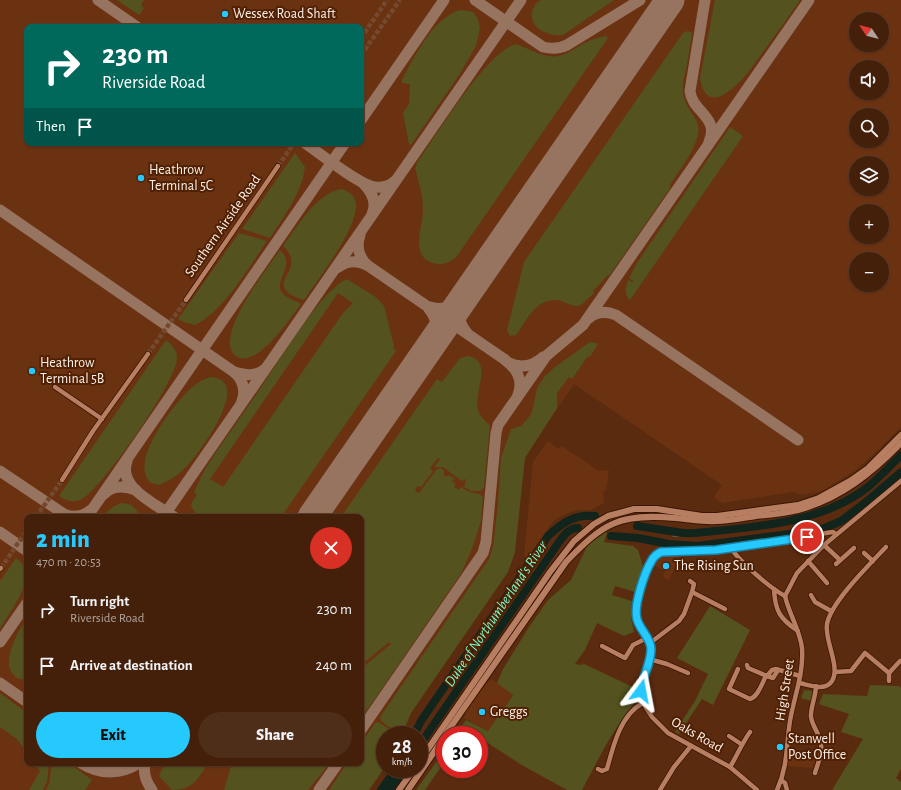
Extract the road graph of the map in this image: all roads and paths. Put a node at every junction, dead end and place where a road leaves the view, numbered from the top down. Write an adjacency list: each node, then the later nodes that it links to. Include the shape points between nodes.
1 (278, 166): 2 (street, Southern Airside Road)
2 (186, 300)
3 (148, 354): 5 (street)
4 (56, 387): 5 (street)
5 (102, 419): 8 (street)
6 (901, 435): 51 (street, via 867,469 850,481 819,498 798,505 709,516 656,508 634,509 608,516 594,524 574,541 550,572)
7 (901, 443): 45 (street, via 855,485 815,505 798,510 718,521 637,517 603,528 566,562)
8 (62, 480)
9 (901, 481): 10 (street)
10 (836, 534): 11 (street); 13 (street, via 833,532)
11 (824, 545): 16 (street); 17 (street)
12 (886, 547): 18 (street)
13 (731, 548): 22 (street); 29 (street, via 656,554 651,560 636,605 637,622)
14 (854, 548): 16 (street)
15 (864, 553): 18 (street)
16 (840, 560): 19 (street)
17 (808, 561): 21 (street); 25 (street, via 792,580)
18 (873, 561): 27 (street)
19 (836, 564)
20 (690, 581): 23 (street, via 694,584)
21 (827, 583)
22 (774, 589): 25 (street); 28 (street, via 775,604 780,615)
23 (692, 592): 26 (street); 30 (street, via 679,621)
24 (811, 595): 27 (street, via 815,602)
25 (785, 596): 28 (street, High Street, via 788,610)
26 (725, 609)
27 (831, 611): 36 (street, via 826,626)
28 (798, 631): 40 (street, High Street, via 802,647)
29 (646, 638): 30 (street); 31 (street, via 633,645 624,660)
30 (650, 643): 32 (street, Oaks Road)
31 (602, 646)
32 (649, 660): 37 (street); 44 (street, Oaks Road, via 641,685)
33 (900, 661): 38 (street)
34 (747, 664): 39 (street, via 748,668)
35 (738, 669): 39 (street, via 729,689 750,699 757,693)
36 (835, 672): 38 (street, via 851,671 865,653); 43 (street, via 828,685 823,688)
37 (688, 673)
38 (889, 673): 41 (street)
39 (766, 676): 40 (street, via 772,670)
40 (800, 676): 42 (street, High Street)
41 (889, 681)
42 (799, 683): 43 (street); 56 (street, High Street)
43 (816, 686): 54 (street, via 811,715 820,739 821,750)
44 (643, 703): 49 (street, Oaks Road, via 657,724); 53 (street, via 637,706 623,726 607,769)
45 (451, 726)
46 (750, 732): 48 (street)
47 (729, 736): 48 (street)
48 (742, 744): 52 (street)
49 (691, 746): 52 (street, Oaks Road); 59 (street)
50 (436, 748): 58 (street)
51 (428, 749)
52 (730, 768): 60 (street, Oaks Road)
53 (598, 769)
54 (815, 773)
55 (408, 778): 57 (street)
56 (781, 780): 61 (street, High Street); 62 (street, via 786,783)
57 (399, 790)
58 (408, 790)
59 (660, 790)
60 (757, 790)
61 (777, 790)
62 (787, 790)

